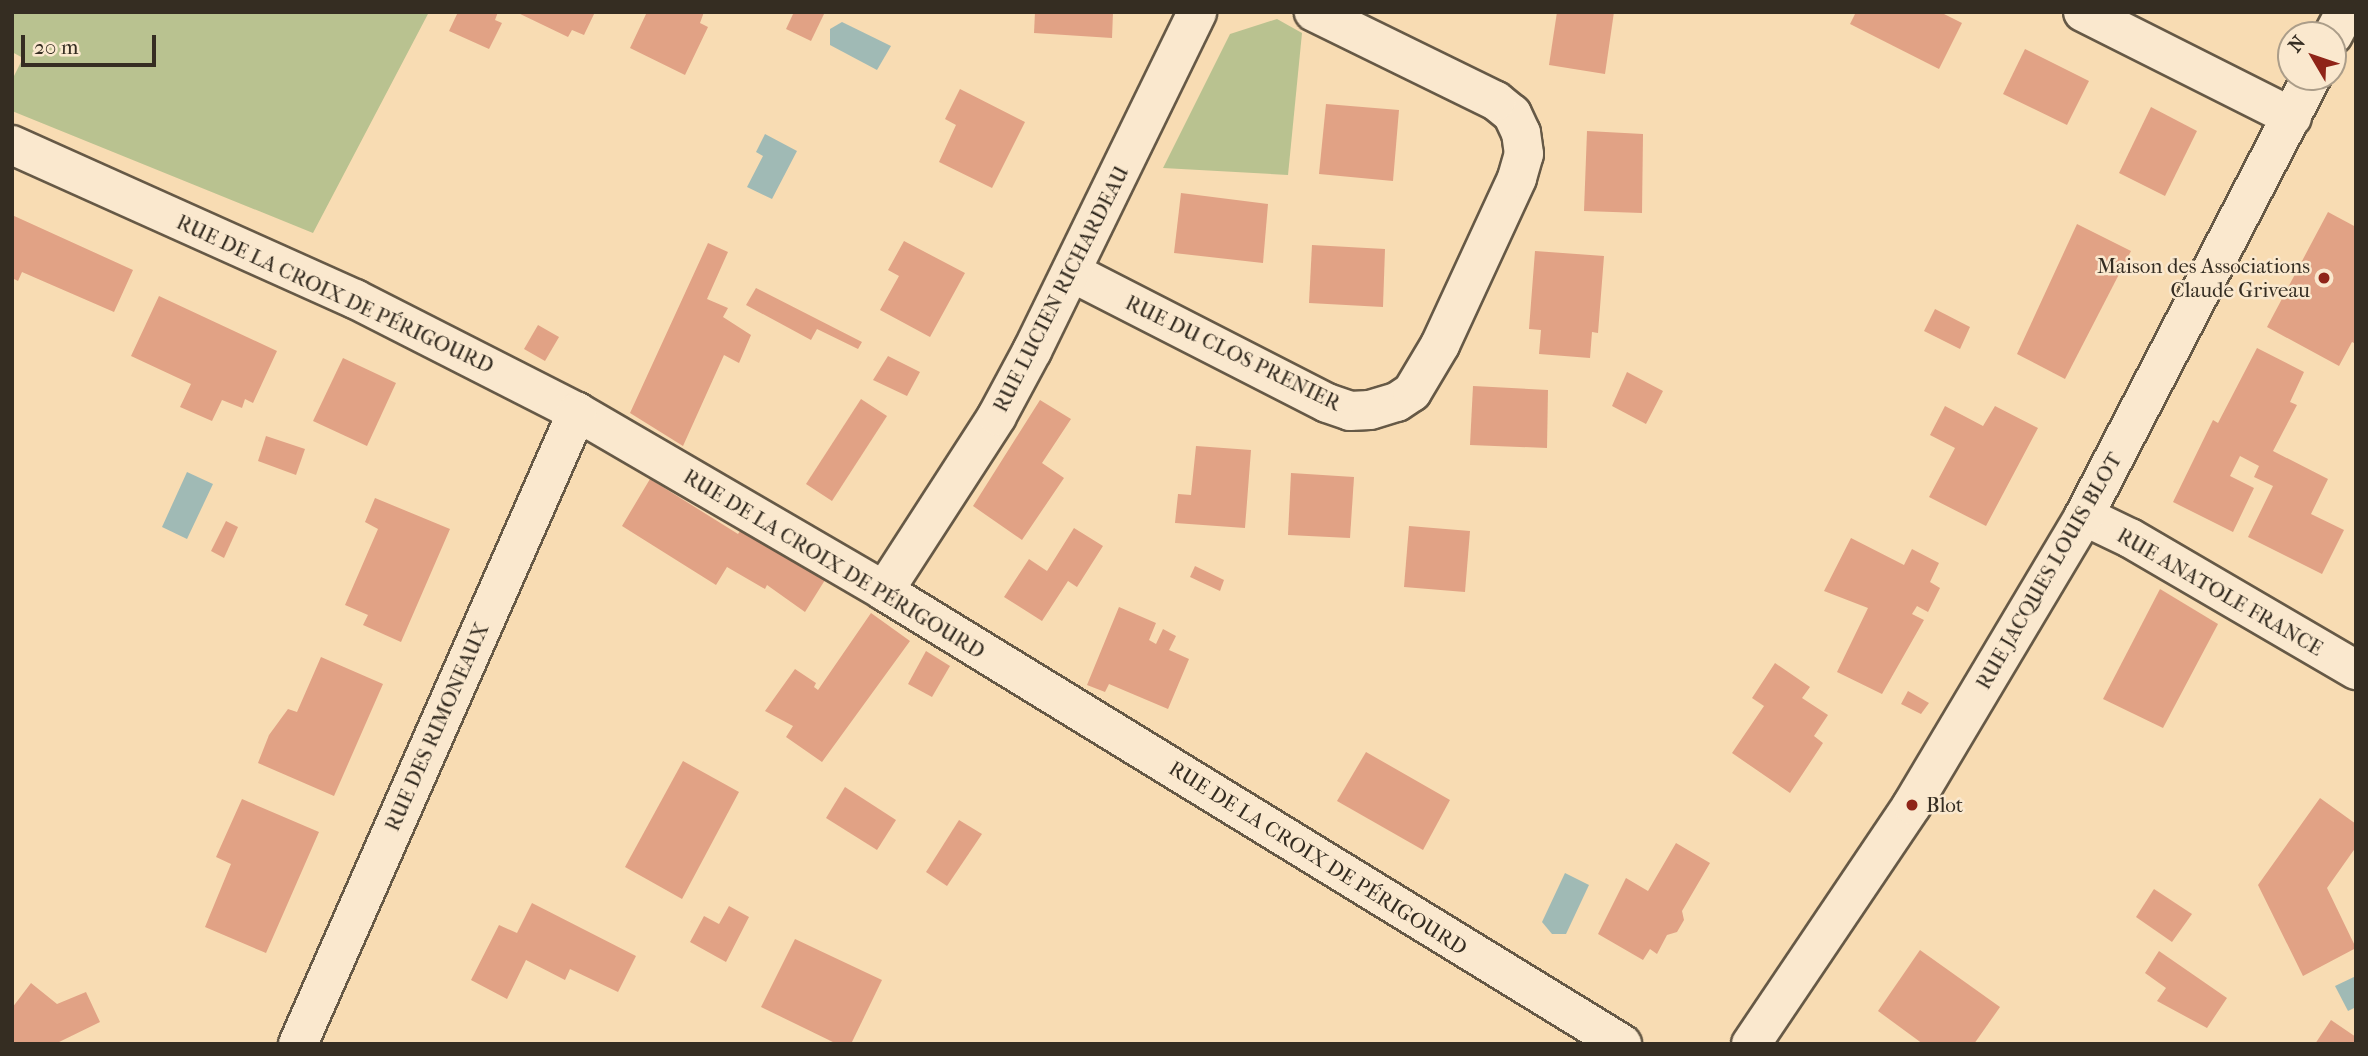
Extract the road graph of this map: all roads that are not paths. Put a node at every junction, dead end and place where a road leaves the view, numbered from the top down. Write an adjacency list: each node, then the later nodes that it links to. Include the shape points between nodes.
1 (1197, 12): 7 (street, RUE LUCIEN RICHARDEAU)
2 (1314, 12): 7 (street, RUE DU CLOS PRENIER, via 1496,101 1511,114 1521,133 1524,154 1517,178 1440,345 1412,392 1370,410 1350,411 1327,403)
3 (2083, 12): 5 (street)
4 (2305, 91): 5 (street, RUE JACQUES LOUIS BLOT)
5 (2292, 117): 9 (street, RUE JACQUES LOUIS BLOT)
6 (12, 145): 8 (street, RUE DE LA CROIX DE PÉRIGOURD, via 355,299)
7 (1073, 273): 10 (street, RUE LUCIEN RICHARDEAU, via 997,416)
8 (577, 412): 10 (street, RUE DE LA CROIX DE PÉRIGOURD); 12 (street, RUE DES RIMONEAUX)
9 (2084, 516): 11 (street, RUE ANATOLE FRANCE, via 2130,537); 14 (street, RUE JACQUES LOUIS BLOT, via 1912,805)
10 (884, 592): 13 (street, RUE DE LA CROIX DE PÉRIGOURD)
11 (2356, 670)
12 (298, 1044)
13 (1622, 1044)
14 (1751, 1044)

